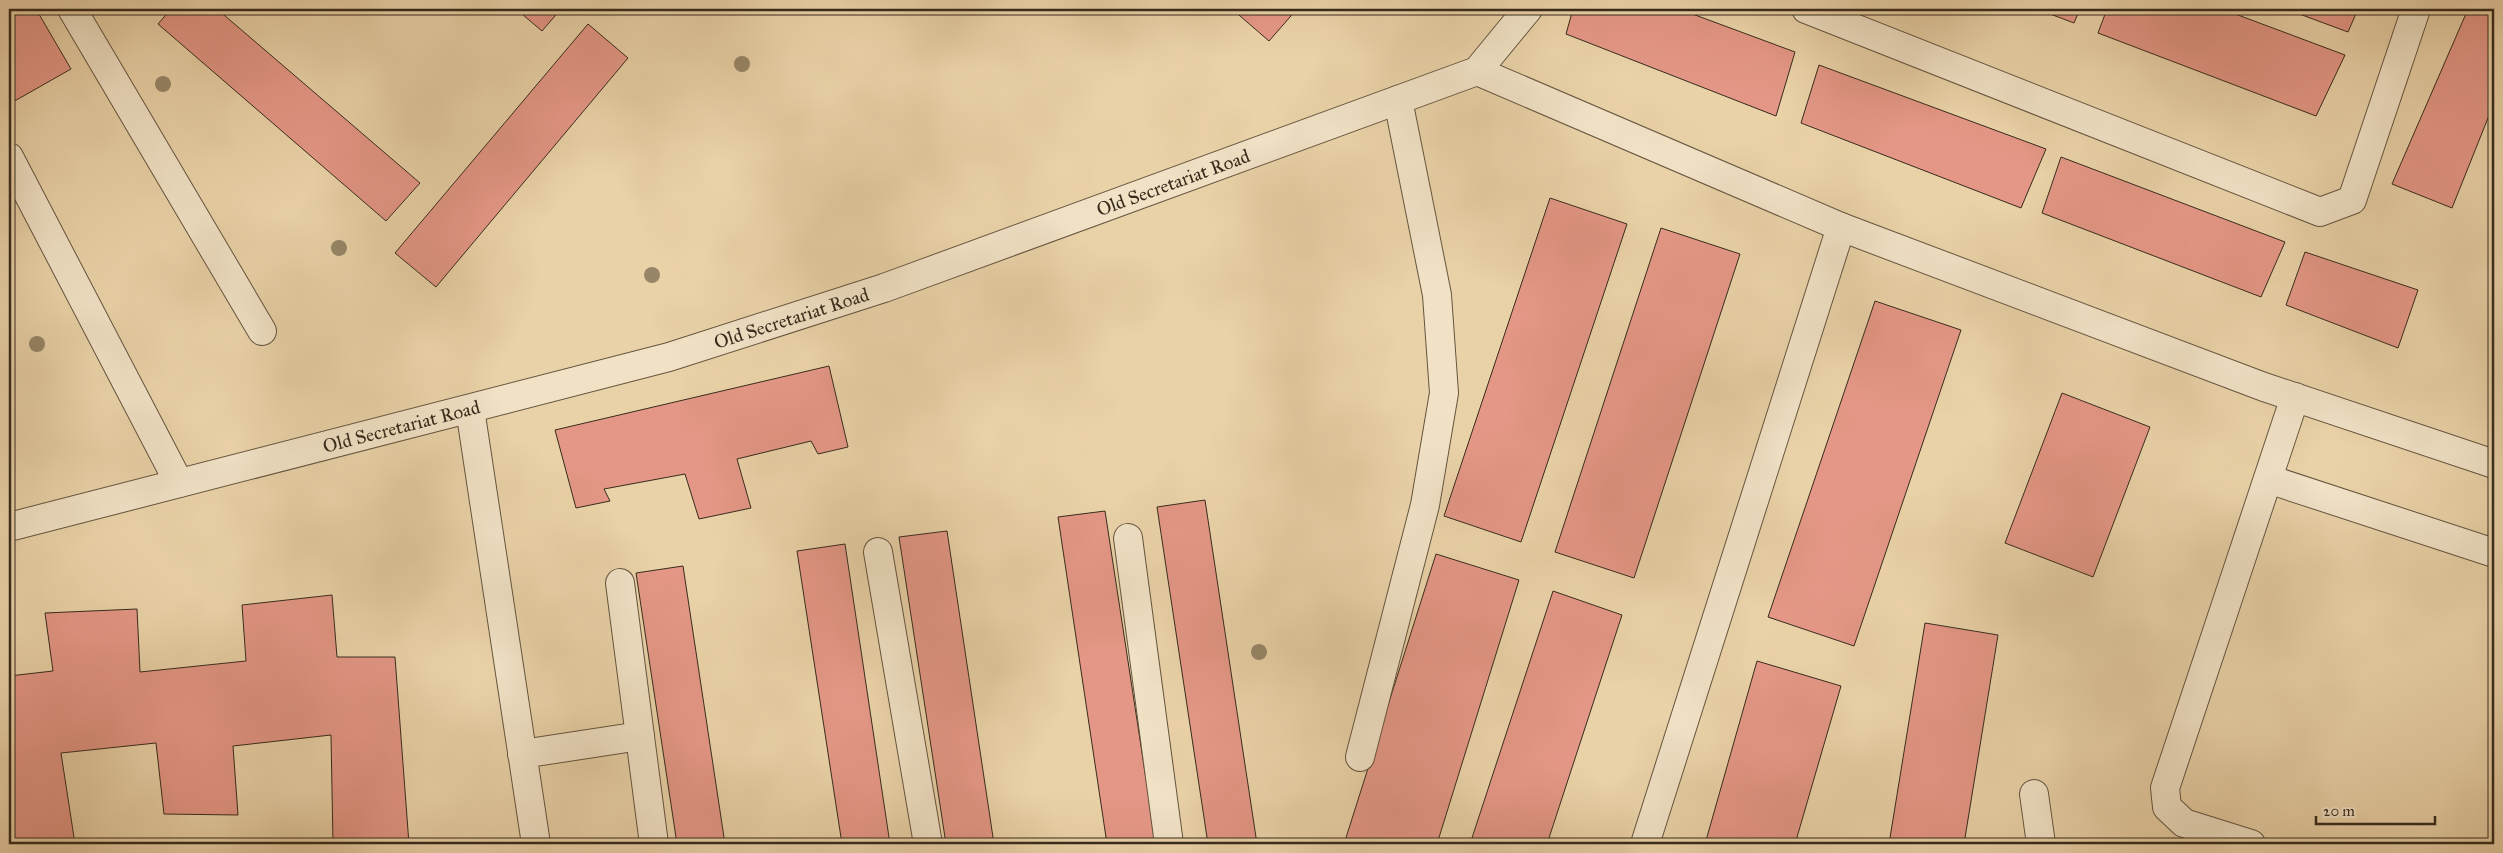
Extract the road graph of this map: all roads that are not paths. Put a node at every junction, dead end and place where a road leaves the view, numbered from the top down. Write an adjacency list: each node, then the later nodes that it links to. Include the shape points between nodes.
1 (72, 9): 9 (street)
2 (1528, 9): 5 (street)
3 (1806, 9): 4 (street, via 2320,212 2352,200)
4 (2416, 9)
5 (1477, 71): 6 (street, Old Secretariat Road); 8 (street)
6 (1398, 100): 11 (street, Old Secretariat Road, via 884,288 669,357); 22 (street, via 1437,295 1444,393 1425,505)
7 (9, 157): 14 (street)
8 (1841, 227): 10 (street); 28 (street)
9 (262, 331)
10 (2295, 397): 12 (street); 13 (street)
11 (470, 409): 14 (street, Old Secretariat Road); 21 (street)
12 (2494, 464)
13 (2268, 479): 18 (street); 30 (street, via 2165,788 2167,807 2184,823)
14 (179, 483): 15 (street, Old Secretariat Road)
15 (9, 527)
16 (1128, 538): 27 (street)
17 (878, 552): 26 (street)
18 (2494, 553)
19 (620, 583): 20 (street)
20 (640, 736): 21 (street); 25 (street)
21 (522, 754): 24 (street)
22 (1360, 757)
23 (2034, 794): 29 (street)
24 (536, 844)
25 (654, 844)
26 (928, 844)
27 (1169, 844)
28 (1645, 844)
29 (2041, 844)
30 (2251, 844)

